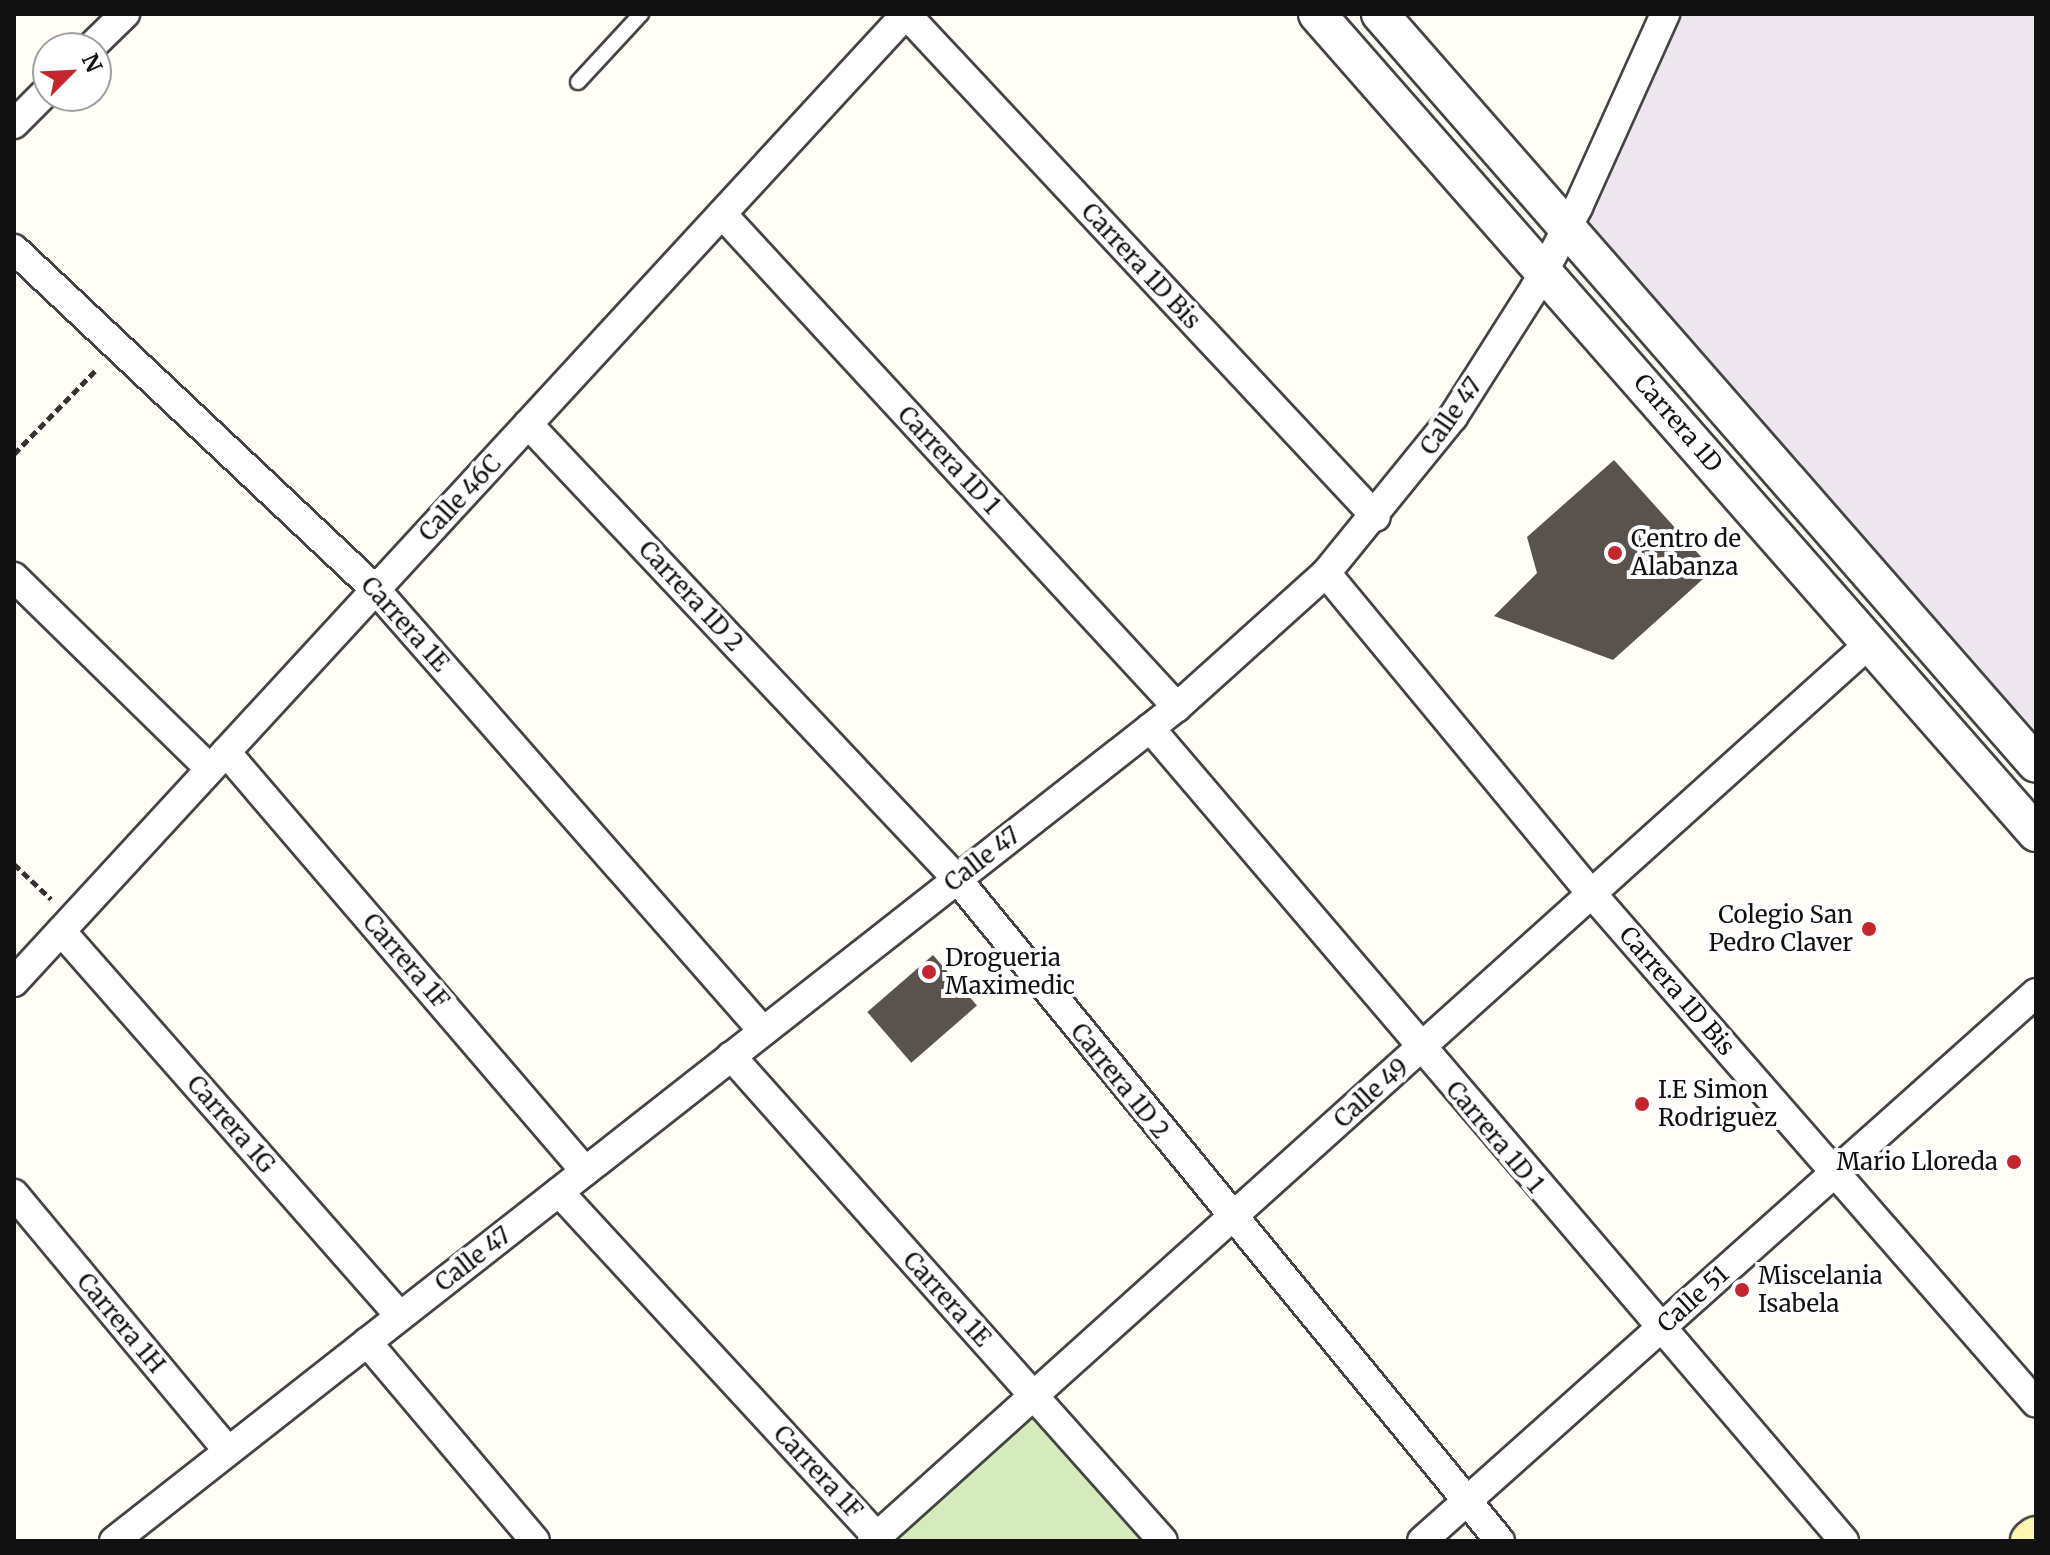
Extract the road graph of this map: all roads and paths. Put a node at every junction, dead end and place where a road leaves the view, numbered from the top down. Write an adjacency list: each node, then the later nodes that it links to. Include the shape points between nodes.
1 (125, 14): 7 (street)
2 (641, 14): 8 (lane)
3 (906, 14): 11 (street, Calle 46C); 18 (street, Carrera 1D Bis)
4 (1317, 14): 14 (street, Carrera 1D)
5 (1380, 14): 12 (street, Carrera 1D)
6 (1665, 14): 12 (street, Calle 47)
7 (106, 32)
8 (578, 82)
9 (32, 106): 10 (street)
10 (14, 124)
11 (722, 214): 16 (street, Calle 46C); 23 (street, Carrera 1D 1)
12 (1569, 226): 14 (street, Calle 47); 26 (street, Carrera 1D)
13 (14, 249): 15 (street, Carrera 1E)
14 (1546, 270): 18 (street, Calle 47, via 1453,417); 22 (street, Carrera 1D)
15 (120, 345): 17 (path); 21 (street, Carrera 1E)
16 (528, 424): 21 (street, Calle 46C); 29 (street, Carrera 1D 2)
17 (14, 454)
18 (1376, 517): 19 (street, Calle 47)
19 (1326, 573): 23 (street, Calle 47); 30 (street, Carrera 1D Bis)
20 (14, 577): 25 (street, Carrera 1F)
21 (376, 590): 25 (street, Calle 46C); 34 (street, Carrera 1E)
22 (1869, 644): 27 (street, Carrera 1D); 30 (street, Calle 49)
23 (1177, 707): 24 (street, Calle 47)
24 (1150, 728): 29 (street, Calle 47); 35 (street, Carrera 1D 1)
25 (218, 761): 31 (street, Calle 46C); 37 (street, Carrera 1F)
26 (2036, 764)
27 (2036, 833)
28 (14, 864): 31 (path)
29 (957, 879): 34 (street, Calle 47); 41 (street, Carrera 1D 2)
30 (1592, 894): 35 (street, Calle 49); 38 (street, Carrera 1D Bis)
31 (66, 925): 32 (street, Calle 46C); 42 (street, Carrera 1G)
32 (14, 982)
33 (2036, 993): 38 (street, Calle 51)
34 (763, 1031): 36 (street, Calle 47)
35 (1420, 1048): 41 (street, Calle 49); 43 (street, Carrera 1D 1)
36 (731, 1056): 37 (street, Calle 47); 45 (street, Carrera 1E)
37 (585, 1171): 39 (street, Calle 47)
38 (1835, 1173): 43 (street, Calle 51); 46 (street, Carrera 1D Bis)
39 (559, 1192): 42 (street, Calle 47); 50 (street, Carrera 1F)
40 (14, 1194): 47 (street, Carrera 1H)
41 (1231, 1218): 45 (street, Calle 49); 48 (street, Carrera 1D 2)
42 (400, 1316): 44 (street, Calle 47)
43 (1659, 1330): 48 (street, Calle 51); 56 (street, Carrera 1D 1)
44 (367, 1342): 47 (street, Calle 47); 52 (street)
45 (1033, 1396): 50 (street, Calle 49); 53 (street, Carrera 1E)
46 (2036, 1403)
47 (228, 1451): 51 (street, Calle 47)
48 (1466, 1501): 54 (street, Calle 51); 55 (street, Carrera 1D 2)
49 (2036, 1537): 57 (main road)
50 (877, 1539)
51 (114, 1541)
52 (535, 1541)
53 (1163, 1541)
54 (1422, 1541)
55 (1500, 1541)
56 (1844, 1541)
57 (2031, 1541)

